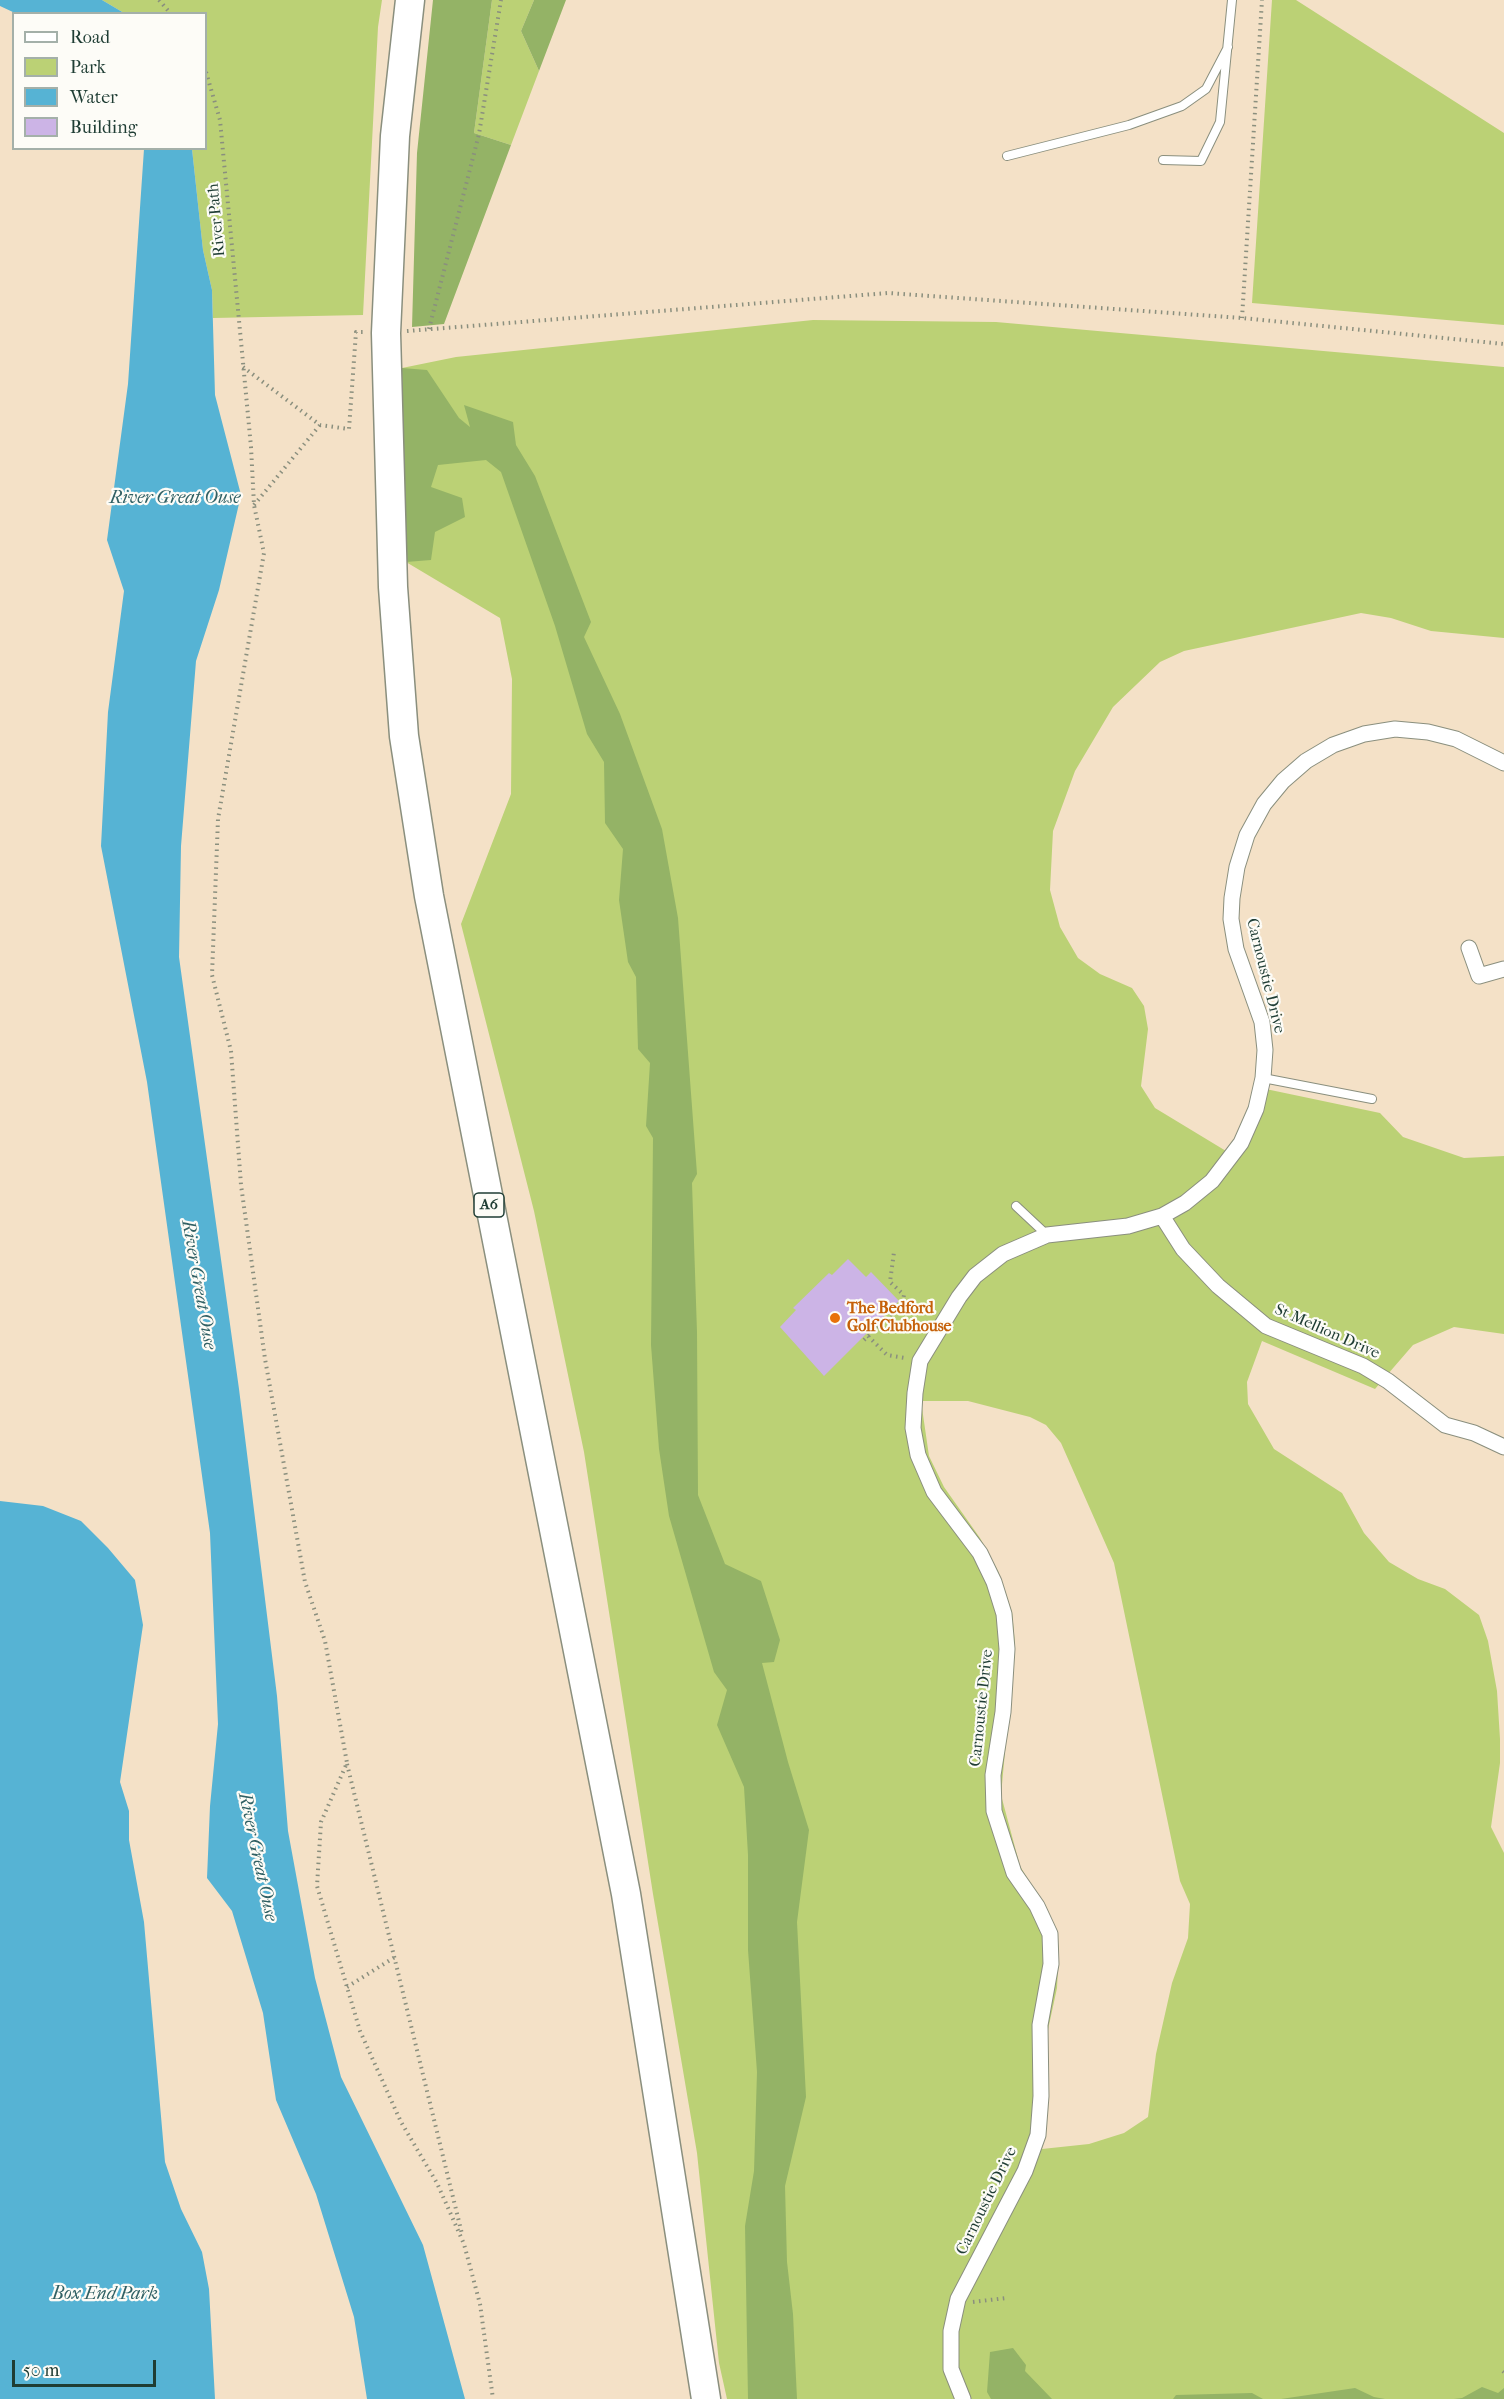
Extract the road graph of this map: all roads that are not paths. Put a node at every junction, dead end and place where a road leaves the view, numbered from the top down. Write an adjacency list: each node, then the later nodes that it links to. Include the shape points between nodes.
1 (410, 0): 15 (highway, A6, via 395,136 386,333 393,587 404,736 429,896 626,1894)
2 (1232, 0): 3 (lane)
3 (1228, 47): 4 (lane, via 1206,89 1182,106 1129,125); 5 (lane, via 1220,122 1201,161)
4 (1007, 156)
5 (1163, 160)
6 (1504, 763): 9 (street, Carnoustie Drive, via 1456,739 1428,732 1395,729 1364,734 1333,745 1306,761 1264,804 1247,835 1237,867 1231,919 1236,949 1262,1022)
7 (1469, 948): 8 (street, via 1479,976)
8 (1504, 969)
9 (1263, 1078): 10 (lane); 12 (street, Carnoustie Drive, via 1256,1108 1237,1148 1212,1181)
10 (1372, 1099)
11 (1016, 1206): 13 (lane)
12 (1162, 1216): 13 (street, Carnoustie Drive, via 1128,1226); 14 (street, St Mellion Drive, via 1183,1249 1218,1286 1266,1326 1364,1366 1445,1425)
13 (1047, 1235): 16 (street, Carnoustie Drive, via 1003,1254 975,1276 920,1361 915,1393 913,1428 918,1455 934,1492 980,1553 1004,1614 1007,1648 1003,1712 993,1775 994,1810 1014,1873 1037,1906 1050,1934 1051,1964 1040,2025 1038,2134 1025,2171 958,2299 951,2331 951,2369)
14 (1504, 1447)
15 (706, 2399)
16 (963, 2399)

